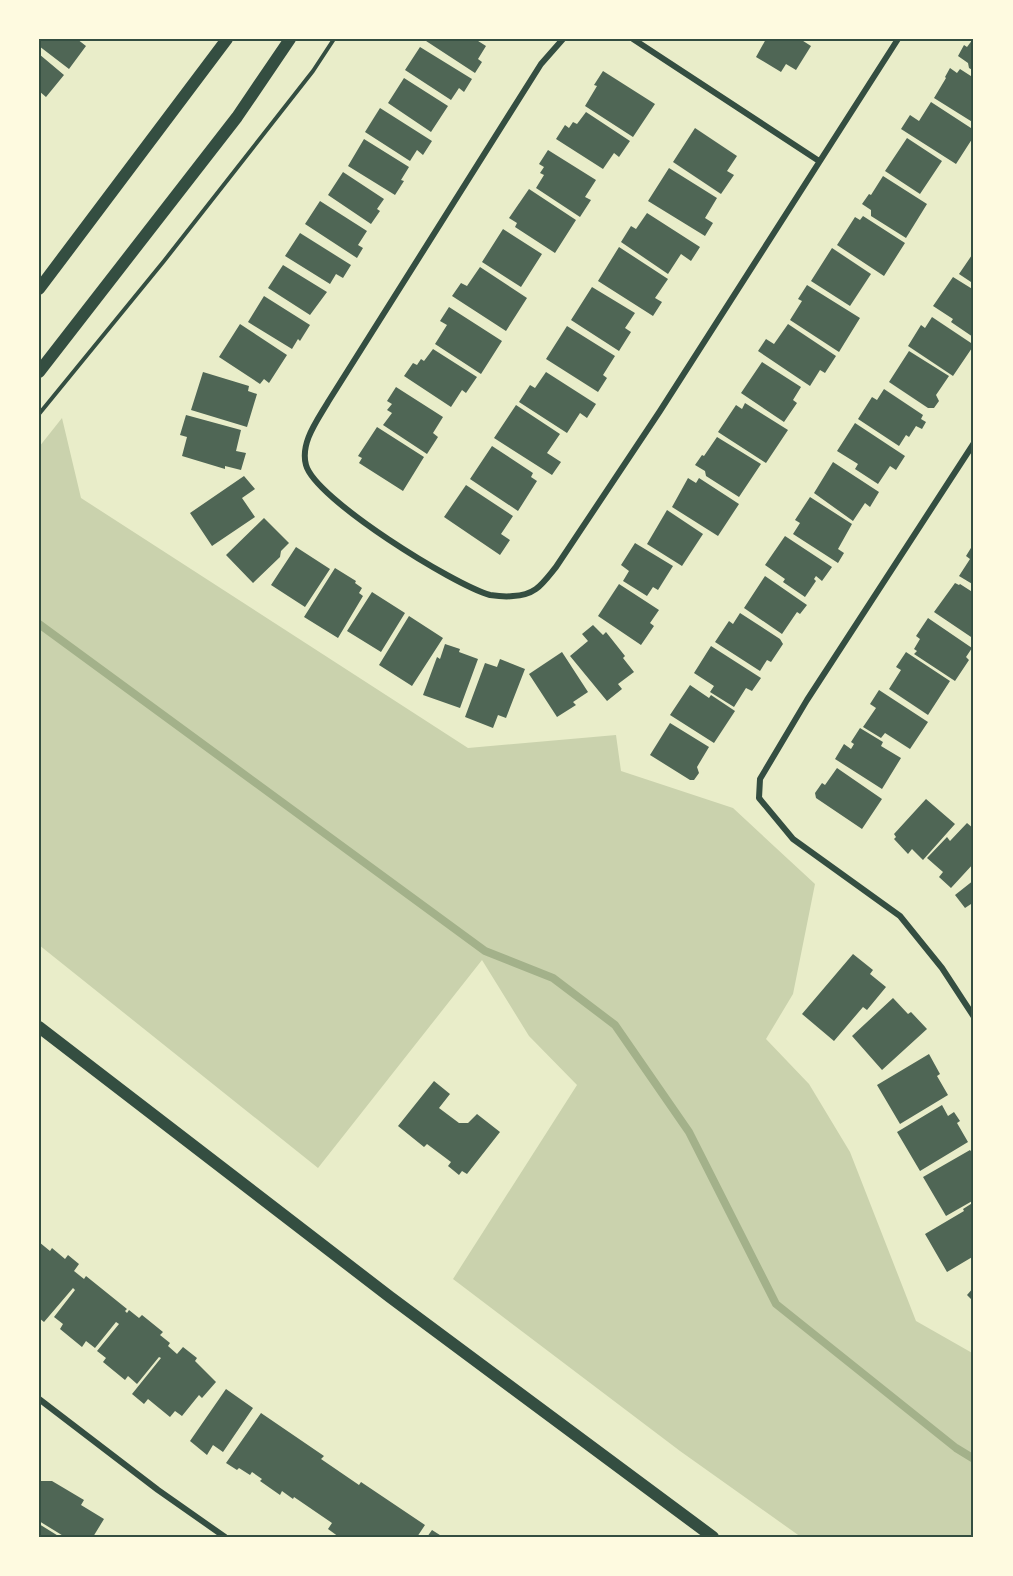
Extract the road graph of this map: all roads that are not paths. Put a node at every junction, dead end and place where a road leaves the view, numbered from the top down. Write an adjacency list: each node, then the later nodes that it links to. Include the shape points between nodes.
1 (227, 39): 7 (main road)
2 (290, 39): 8 (main road, via 237,117)
3 (563, 39): 6 (street, via 542,64 328,402 304,449 311,477 321,488 396,544 460,582 490,595 510,597 538,590 660,411)
4 (633, 39): 6 (street)
5 (898, 39): 6 (street)
6 (819, 161)
7 (39, 289)
8 (39, 372)
9 (974, 443): 10 (street, via 801,710 760,779 759,798 793,839 900,916 942,968)
10 (974, 1017)
11 (39, 1027): 14 (main road, via 390,1297)
12 (39, 1399): 13 (street)
13 (225, 1537)
14 (713, 1537)

